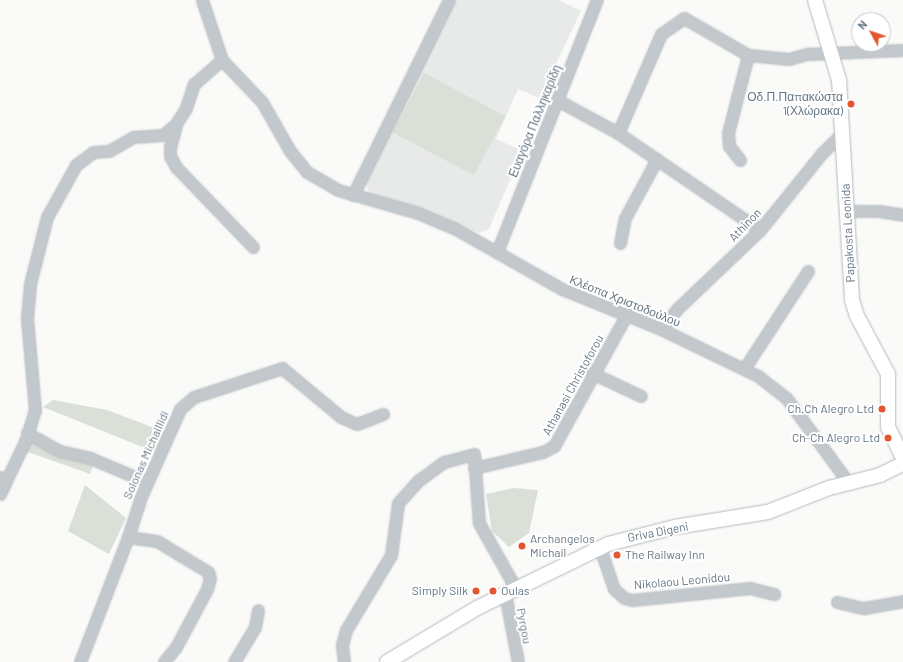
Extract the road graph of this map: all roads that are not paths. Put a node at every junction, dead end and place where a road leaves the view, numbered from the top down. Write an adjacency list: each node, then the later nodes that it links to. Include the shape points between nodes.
1 (202, 0): 8 (street)
2 (449, 0): 15 (street)
3 (597, 0): 9 (street, Ευαγόρα Παλληκαρίδη)
4 (815, 0): 6 (main road, Papakosta Leonida)
5 (903, 50): 6 (street)
6 (830, 54): 7 (street, via 807,54 789,59); 12 (main road, Papakosta Leonida, via 839,80)
7 (748, 55): 11 (street, via 684,18 660,34); 14 (street, via 728,133 729,146)
8 (222, 60): 10 (street, via 194,84 192,95); 15 (street, Κλέοπα Χριστοδούλου, via 262,102 298,162 321,182)
9 (557, 100): 11 (street); 21 (street, Ευαγόρα Παλληκαρίδη)
10 (176, 124): 20 (street, via 170,147 170,156 176,167); 29 (street, via 164,135 133,137 109,151 93,152 76,165 47,217 30,284 27,318 35,410)
11 (618, 133): 13 (street)
12 (842, 134): 16 (main road, Papakosta Leonida); 18 (street, Athinon, via 822,153)
13 (657, 159): 18 (street); 19 (street, via 625,218)
14 (740, 160)
15 (353, 195): 21 (street, Κλέοπα Χριστοδούλου, via 436,220)
16 (846, 211): 17 (street, via 879,211); 30 (main road, Papakosta Leonida, via 852,300 857,316 888,374 888,427)
17 (903, 215)
18 (760, 230): 24 (street, Athinon, via 677,309)
19 (620, 243)
20 (253, 247)
21 (497, 252): 23 (street, Κλέοπα Χριστοδούλου, via 562,290)
22 (808, 271): 25 (street)
23 (627, 314): 24 (street, Κλέοπα Χριστοδούλου); 26 (street, Athanasi Christoforou)
24 (661, 329): 25 (street, Κλέοπα Χριστοδούλου)
25 (744, 369): 35 (street, Κλέοπα Χριστοδούλου, via 770,383 787,399)
26 (592, 374): 27 (street); 32 (street, Athanasi Christoforou, via 554,446 543,452)
27 (641, 396)
28 (383, 414): 34 (street, Solonas Michaillidi, via 357,424 342,416 282,368 194,397 180,409)
29 (27, 433): 33 (street); 34 (street, via 60,452 90,458)
30 (903, 458)
31 (903, 464): 35 (main road, Griva Digeni, via 880,475)
32 (474, 468): 39 (street, Pyrgou, via 479,523); 47 (street, via 474,454 444,462 419,480 403,496 396,510 394,544 387,565 346,630 342,645)
33 (3, 479): 36 (street)
34 (147, 482): 37 (street, Solonas Michaillidi, via 135,510)
35 (848, 482): 38 (main road, Griva Digeni, via 768,512 641,534)
36 (0, 494)
37 (128, 537): 44 (street, Solonas Michaillidi); 45 (street, via 157,541 208,572 210,578 207,589 176,647)
38 (600, 548): 39 (main road, Griva Digeni); 40 (street, Nikolaou Leonidou, via 614,589 624,598 632,600 750,588)
39 (511, 592): 48 (main road, Griva Digeni, via 451,622); 49 (street, Pyrgou)
40 (774, 594)
41 (903, 601): 42 (street, via 864,608)
42 (837, 602)
43 (258, 610): 46 (street, via 256,627)
44 (80, 662)
45 (164, 662)
46 (234, 662)
47 (344, 662)
48 (386, 662)
49 (518, 662)

